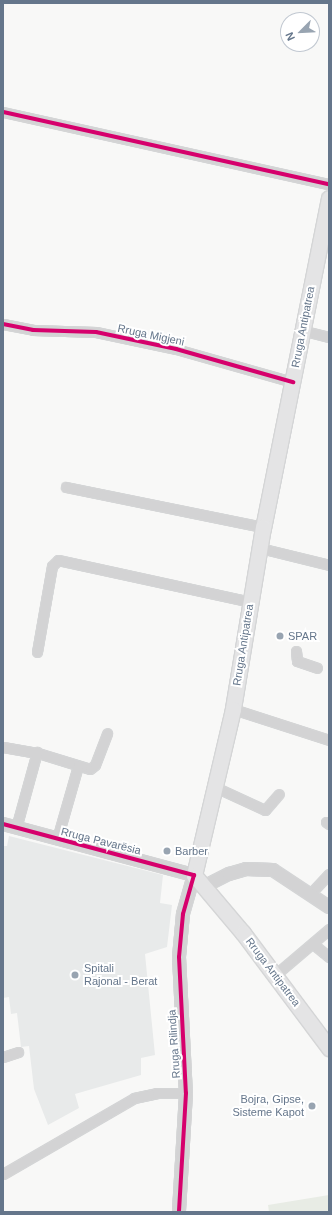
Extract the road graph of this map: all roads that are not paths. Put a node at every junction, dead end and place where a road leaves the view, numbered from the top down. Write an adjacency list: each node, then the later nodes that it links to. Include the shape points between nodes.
1 (3, 112): 2 (street)
2 (329, 184)
3 (329, 198): 5 (main road, Rruga Antipatrea)
4 (3, 324): 7 (street, Rruga Migjeni, via 37,330 96,332 176,349)
5 (301, 330): 6 (street); 7 (main road, Rruga Antipatrea)
6 (329, 336)
7 (293, 382): 9 (main road, Rruga Antipatrea)
8 (66, 488): 9 (street)
9 (263, 527): 10 (main road, Rruga Antipatrea)
10 (260, 548): 11 (street); 12 (main road, Rruga Antipatrea)
11 (329, 565)
12 (250, 602): 14 (street, via 58,560 52,566); 16 (main road, Rruga Antipatrea)
13 (296, 651): 15 (street, via 297,661)
14 (37, 652)
15 (317, 668)
16 (233, 709): 18 (street); 22 (main road, Rruga Antipatrea)
17 (107, 733): 21 (street, via 94,767 88,770)
18 (329, 740)
19 (3, 747): 20 (street)
20 (36, 752): 21 (street); 25 (street)
21 (78, 766): 26 (street)
22 (215, 787): 23 (street, via 265,810); 28 (main road, Rruga Antipatrea)
23 (279, 794)
24 (3, 824): 25 (street, Rruga Pavarësia)
25 (16, 828): 26 (street, Rruga Pavarësia)
26 (57, 839): 28 (street, Rruga Pavarësia)
27 (329, 874): 29 (street)
28 (200, 881): 29 (street, via 261,868 279,872); 34 (main road, Rruga Antipatrea); 38 (street, Rruga Rilindja, via 183,914 179,956)
29 (311, 892): 30 (street)
30 (329, 907)
31 (329, 929): 32 (street)
32 (313, 944): 33 (street); 34 (street)
33 (329, 957)
34 (275, 975): 35 (main road, Rruga Antipatrea)
35 (329, 1048)
36 (18, 1052): 37 (street)
37 (3, 1057)
38 (186, 1093): 39 (street, via 157,1092 134,1098); 40 (street, Rruga Rilindja)
39 (3, 1174)
40 (180, 1212)

